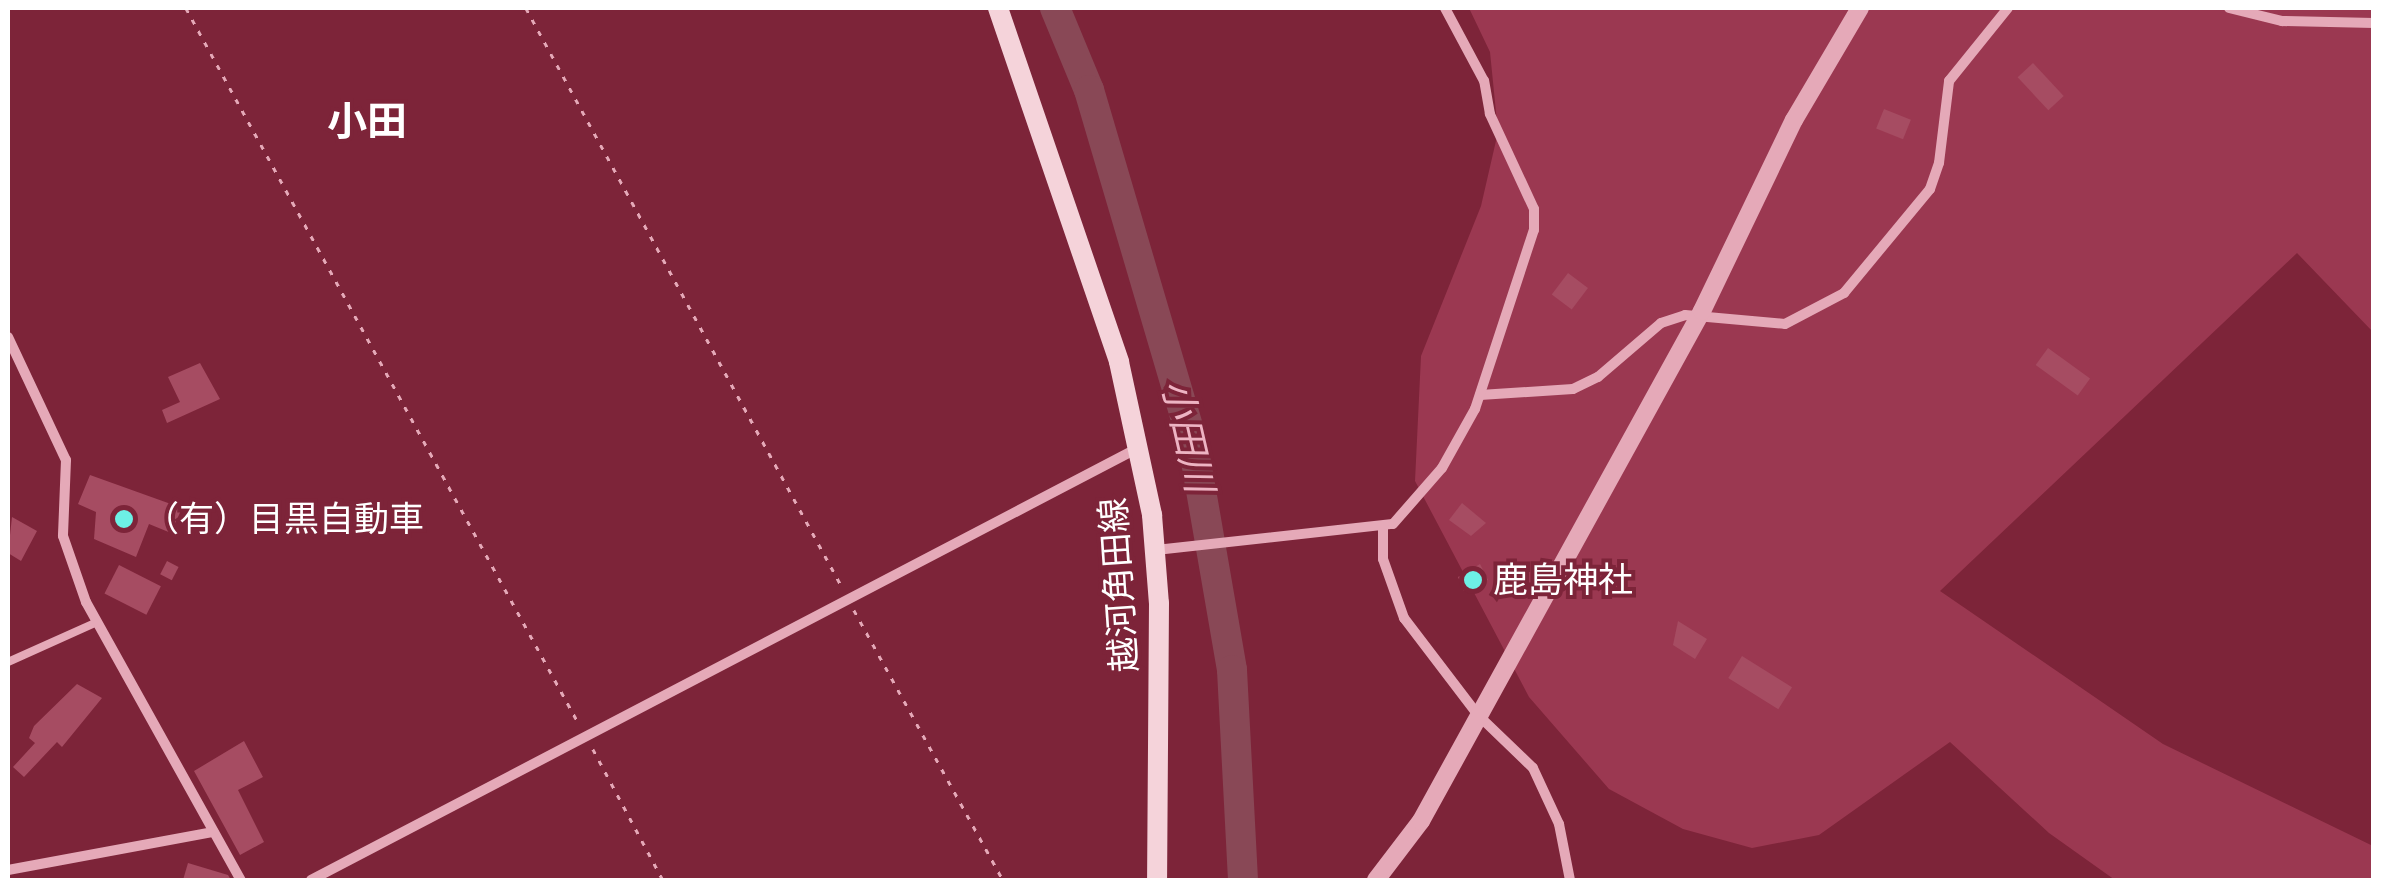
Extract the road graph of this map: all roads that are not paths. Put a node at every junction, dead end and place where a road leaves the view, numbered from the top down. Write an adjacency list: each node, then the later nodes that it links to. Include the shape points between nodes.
1 (998, 8): 10 (main road, 越河角田線, via 1093,276)
2 (1445, 8): 9 (street, via 1484,81 1490,114 1534,210 1534,230)
3 (1860, 8): 7 (street, via 1794,120)
4 (2008, 8): 7 (street, via 1949,81 1940,163 1930,189 1844,293 1786,324 1748,325)
5 (2229, 8): 6 (street, via 2282,22)
6 (2372, 22)
7 (1702, 311): 9 (street, via 1661,323 1598,378 1573,389); 15 (street)
8 (8, 338): 13 (street, via 66,460 63,536)
9 (1480, 395): 11 (street, via 1432,481 1404,519)
10 (1138, 448): 12 (main road, 越河角田線); 19 (street)
11 (1383, 527): 12 (street); 15 (street, via 1383,558 1404,618)
12 (1156, 550): 20 (main road, 越河角田線)
13 (97, 622): 14 (lane); 16 (street)
14 (8, 662)
15 (1478, 715): 21 (street, via 1420,821); 22 (street, via 1532,768 1559,824)
16 (214, 832): 17 (street); 18 (street)
17 (8, 870)
18 (241, 880)
19 (311, 880)
20 (1157, 880)
21 (1376, 880)
22 (1570, 880)

